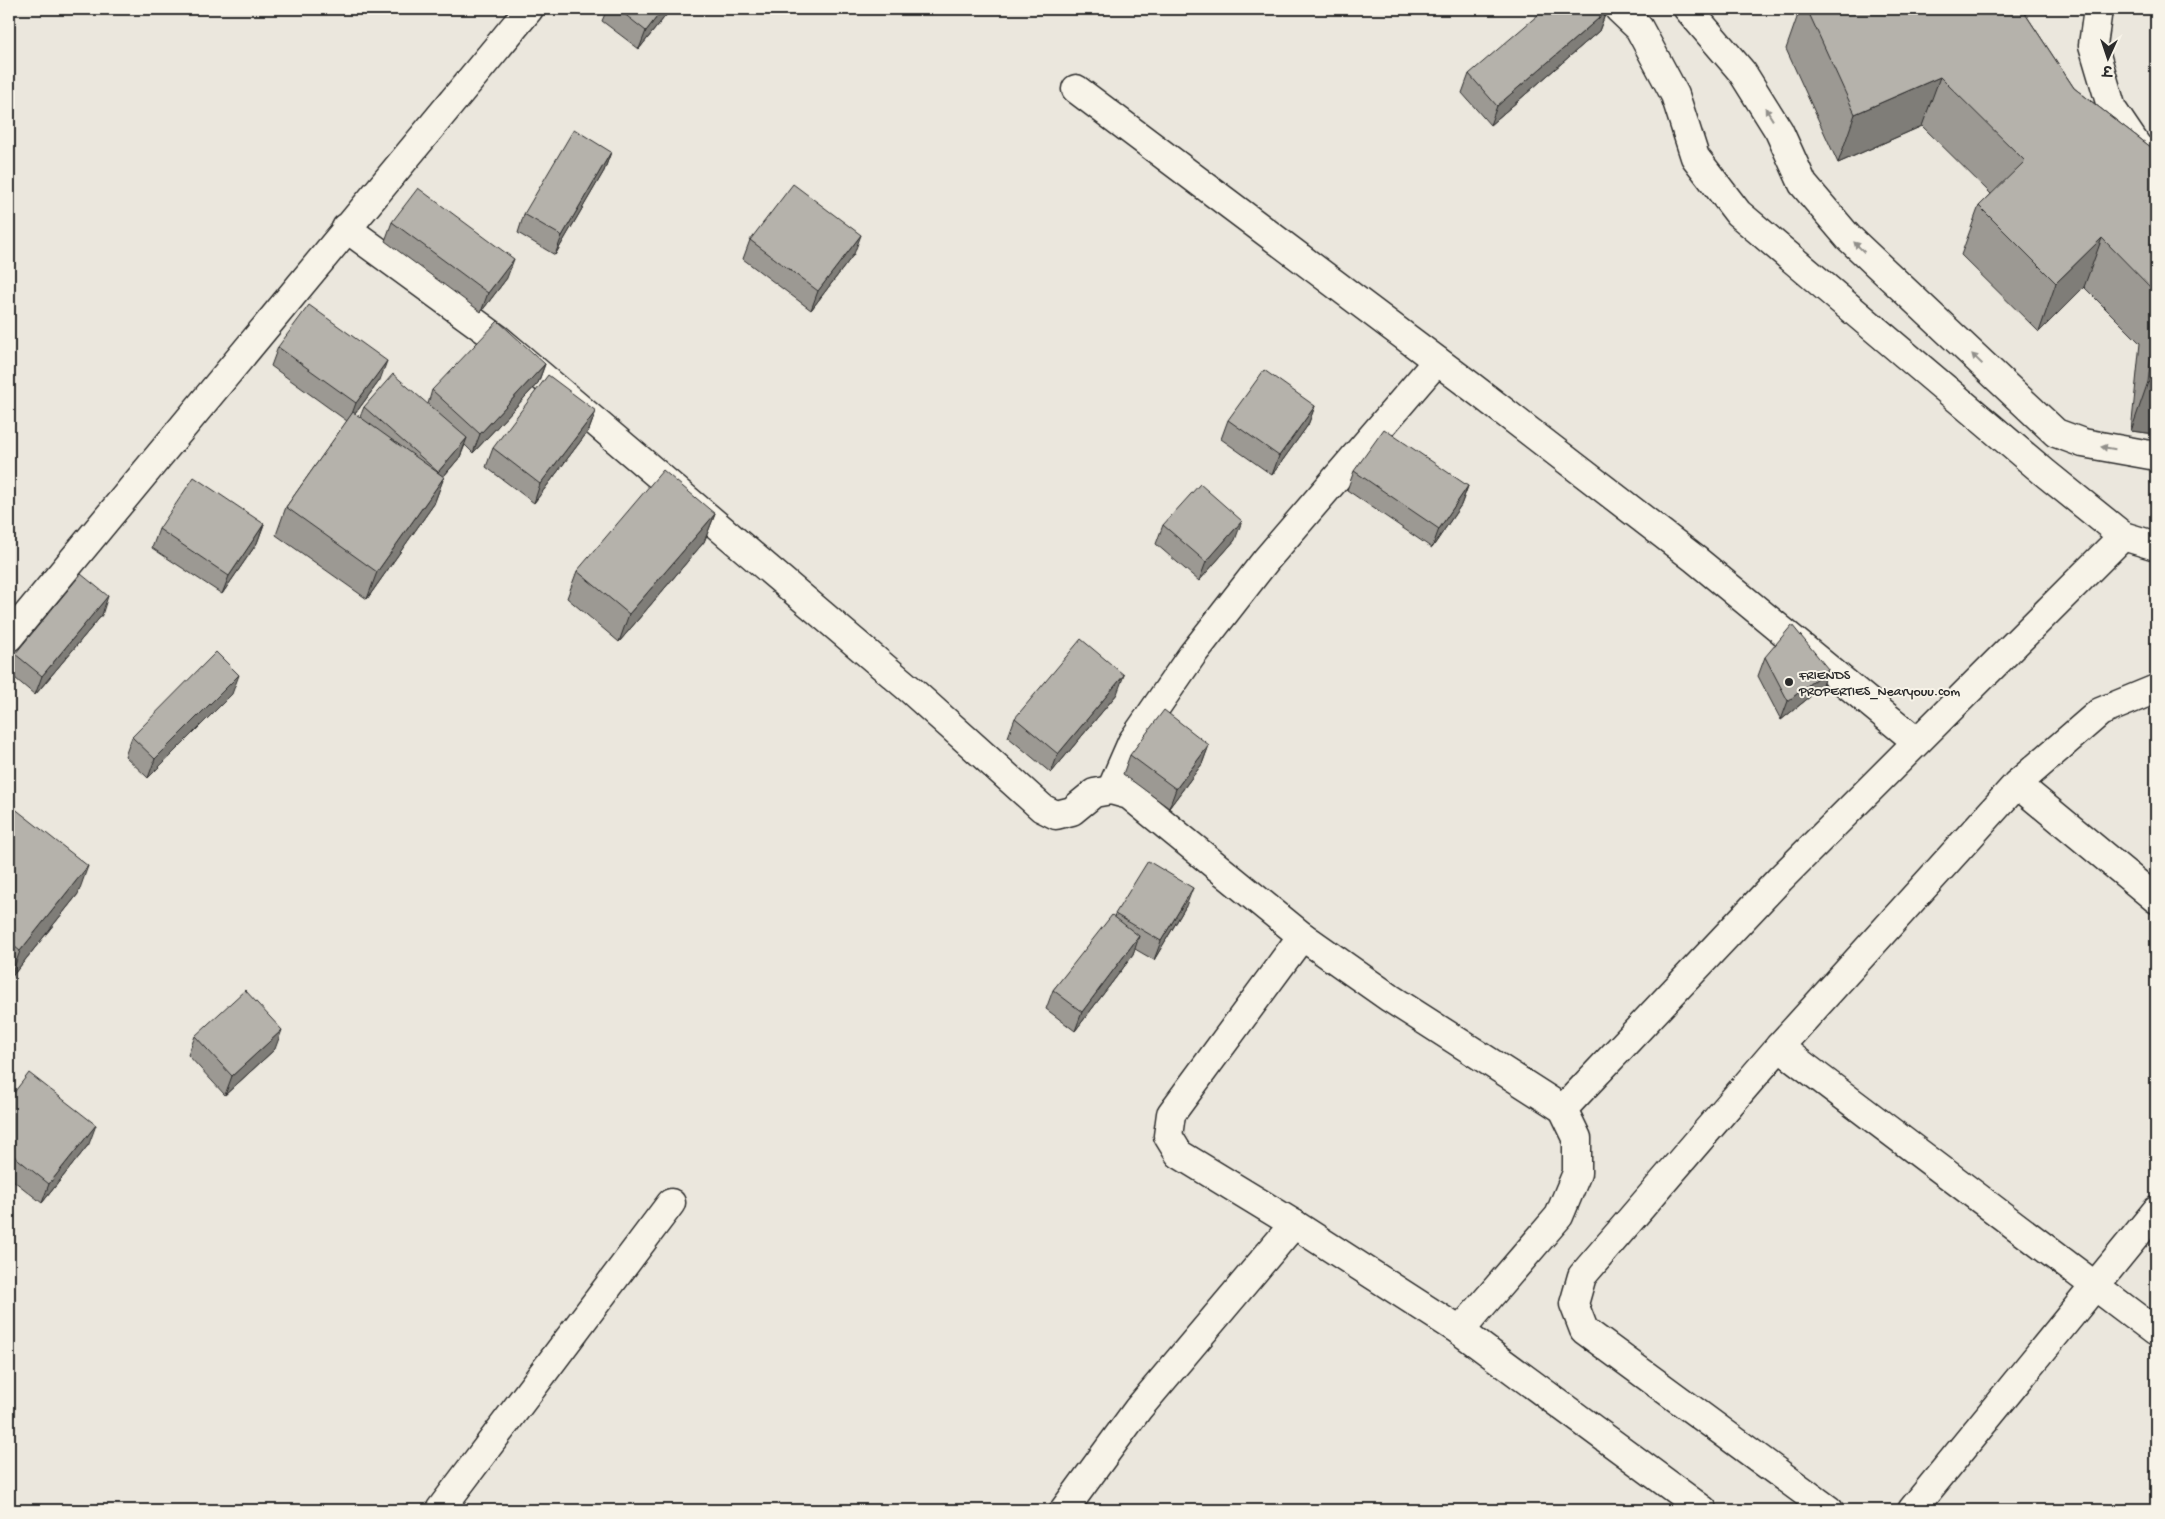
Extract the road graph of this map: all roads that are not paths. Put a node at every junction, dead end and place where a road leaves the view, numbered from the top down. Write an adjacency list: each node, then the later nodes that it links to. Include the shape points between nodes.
1 (529, 9): 7 (street)
2 (1619, 9): 10 (street, via 1639,28 1675,96 1695,158 1738,213)
3 (1688, 9): 9 (street, one-way to 3, via 2083,443 2056,433 1848,237 1803,184 1779,131 1742,72)
4 (2098, 9): 6 (street, via 2093,45 2112,109 2139,149)
5 (1076, 89): 8 (street)
6 (2156, 156)
7 (346, 228): 12 (street); 16 (street, via 498,339 912,691 1042,808 1056,815 1072,811 1094,793)
8 (1438, 361): 14 (street, via 1695,559); 16 (street, via 1266,560 1192,655 1132,742)
9 (2156, 456)
10 (2124, 536): 11 (street); 14 (street)
11 (2156, 546)
12 (9, 637)
13 (2156, 689): 15 (street, via 2100,712)
14 (1916, 741): 20 (street, via 1780,879)
15 (2017, 784): 17 (street); 19 (street)
16 (1111, 790): 18 (street, via 1129,795)
17 (2156, 899)
18 (1302, 936): 20 (street, via 1390,998); 23 (street, via 1171,1114 1168,1136 1179,1154)
19 (1779, 1047): 24 (street); 30 (street, via 1582,1276 1574,1304 1584,1330)
20 (1563, 1109): 25 (street, via 1577,1138 1578,1173 1560,1216)
21 (671, 1202): 27 (street)
22 (2156, 1211): 24 (street)
23 (1294, 1224): 25 (street); 28 (street, via 1138,1409)
24 (2095, 1285): 26 (street); 31 (street)
25 (1460, 1331): 29 (street)
26 (2156, 1332)
27 (440, 1510)
28 (1064, 1510)
29 (1703, 1510)
30 (1829, 1510)
31 (1912, 1510)

